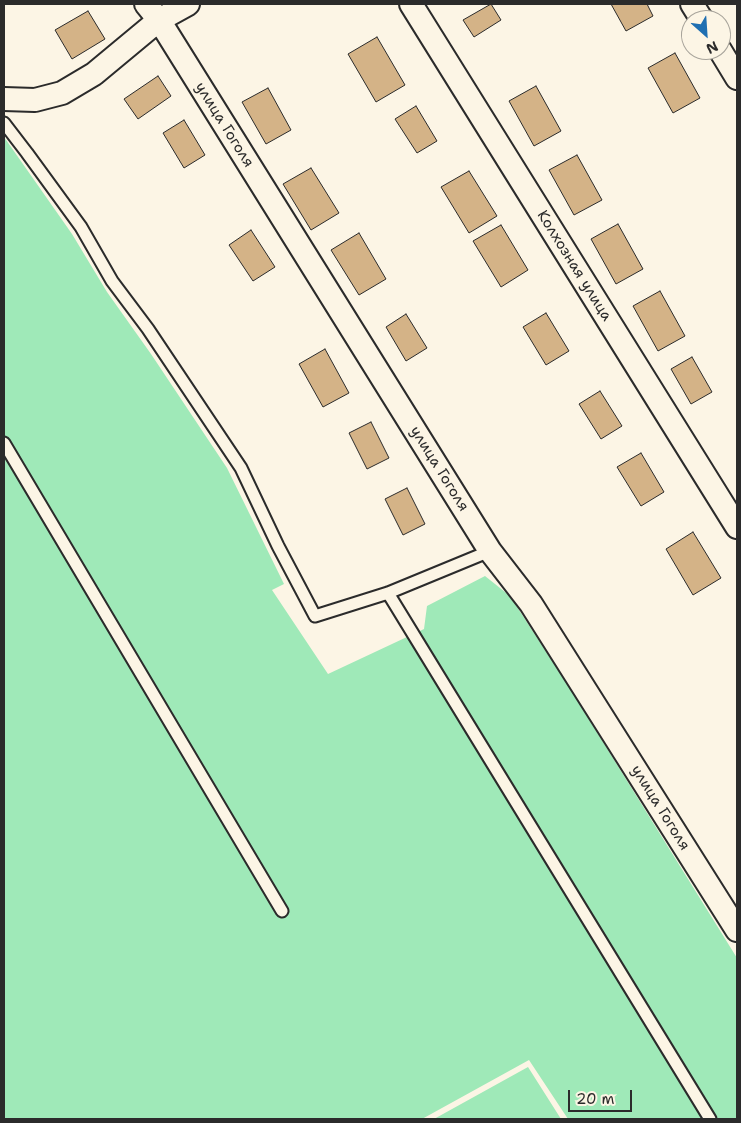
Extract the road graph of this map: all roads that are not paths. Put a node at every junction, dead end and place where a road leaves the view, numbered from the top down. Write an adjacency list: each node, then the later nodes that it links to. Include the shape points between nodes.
1 (188, 4): 3 (street)
2 (411, 4): 9 (street, Колхозная улица)
3 (152, 12): 6 (street, via 94,74 62,93 35,100); 10 (street, улица Гоголя)
4 (726, 60): 5 (street)
5 (737, 78)
6 (4, 99)
7 (4, 123): 11 (lane, via 81,227 112,281 241,468 315,616)
8 (4, 444): 12 (lane)
9 (737, 527)
10 (490, 551): 11 (lane); 13 (street, улица Гоголя, via 531,604)
11 (388, 593): 14 (lane)
12 (282, 911)
13 (737, 930)
14 (710, 1119)

